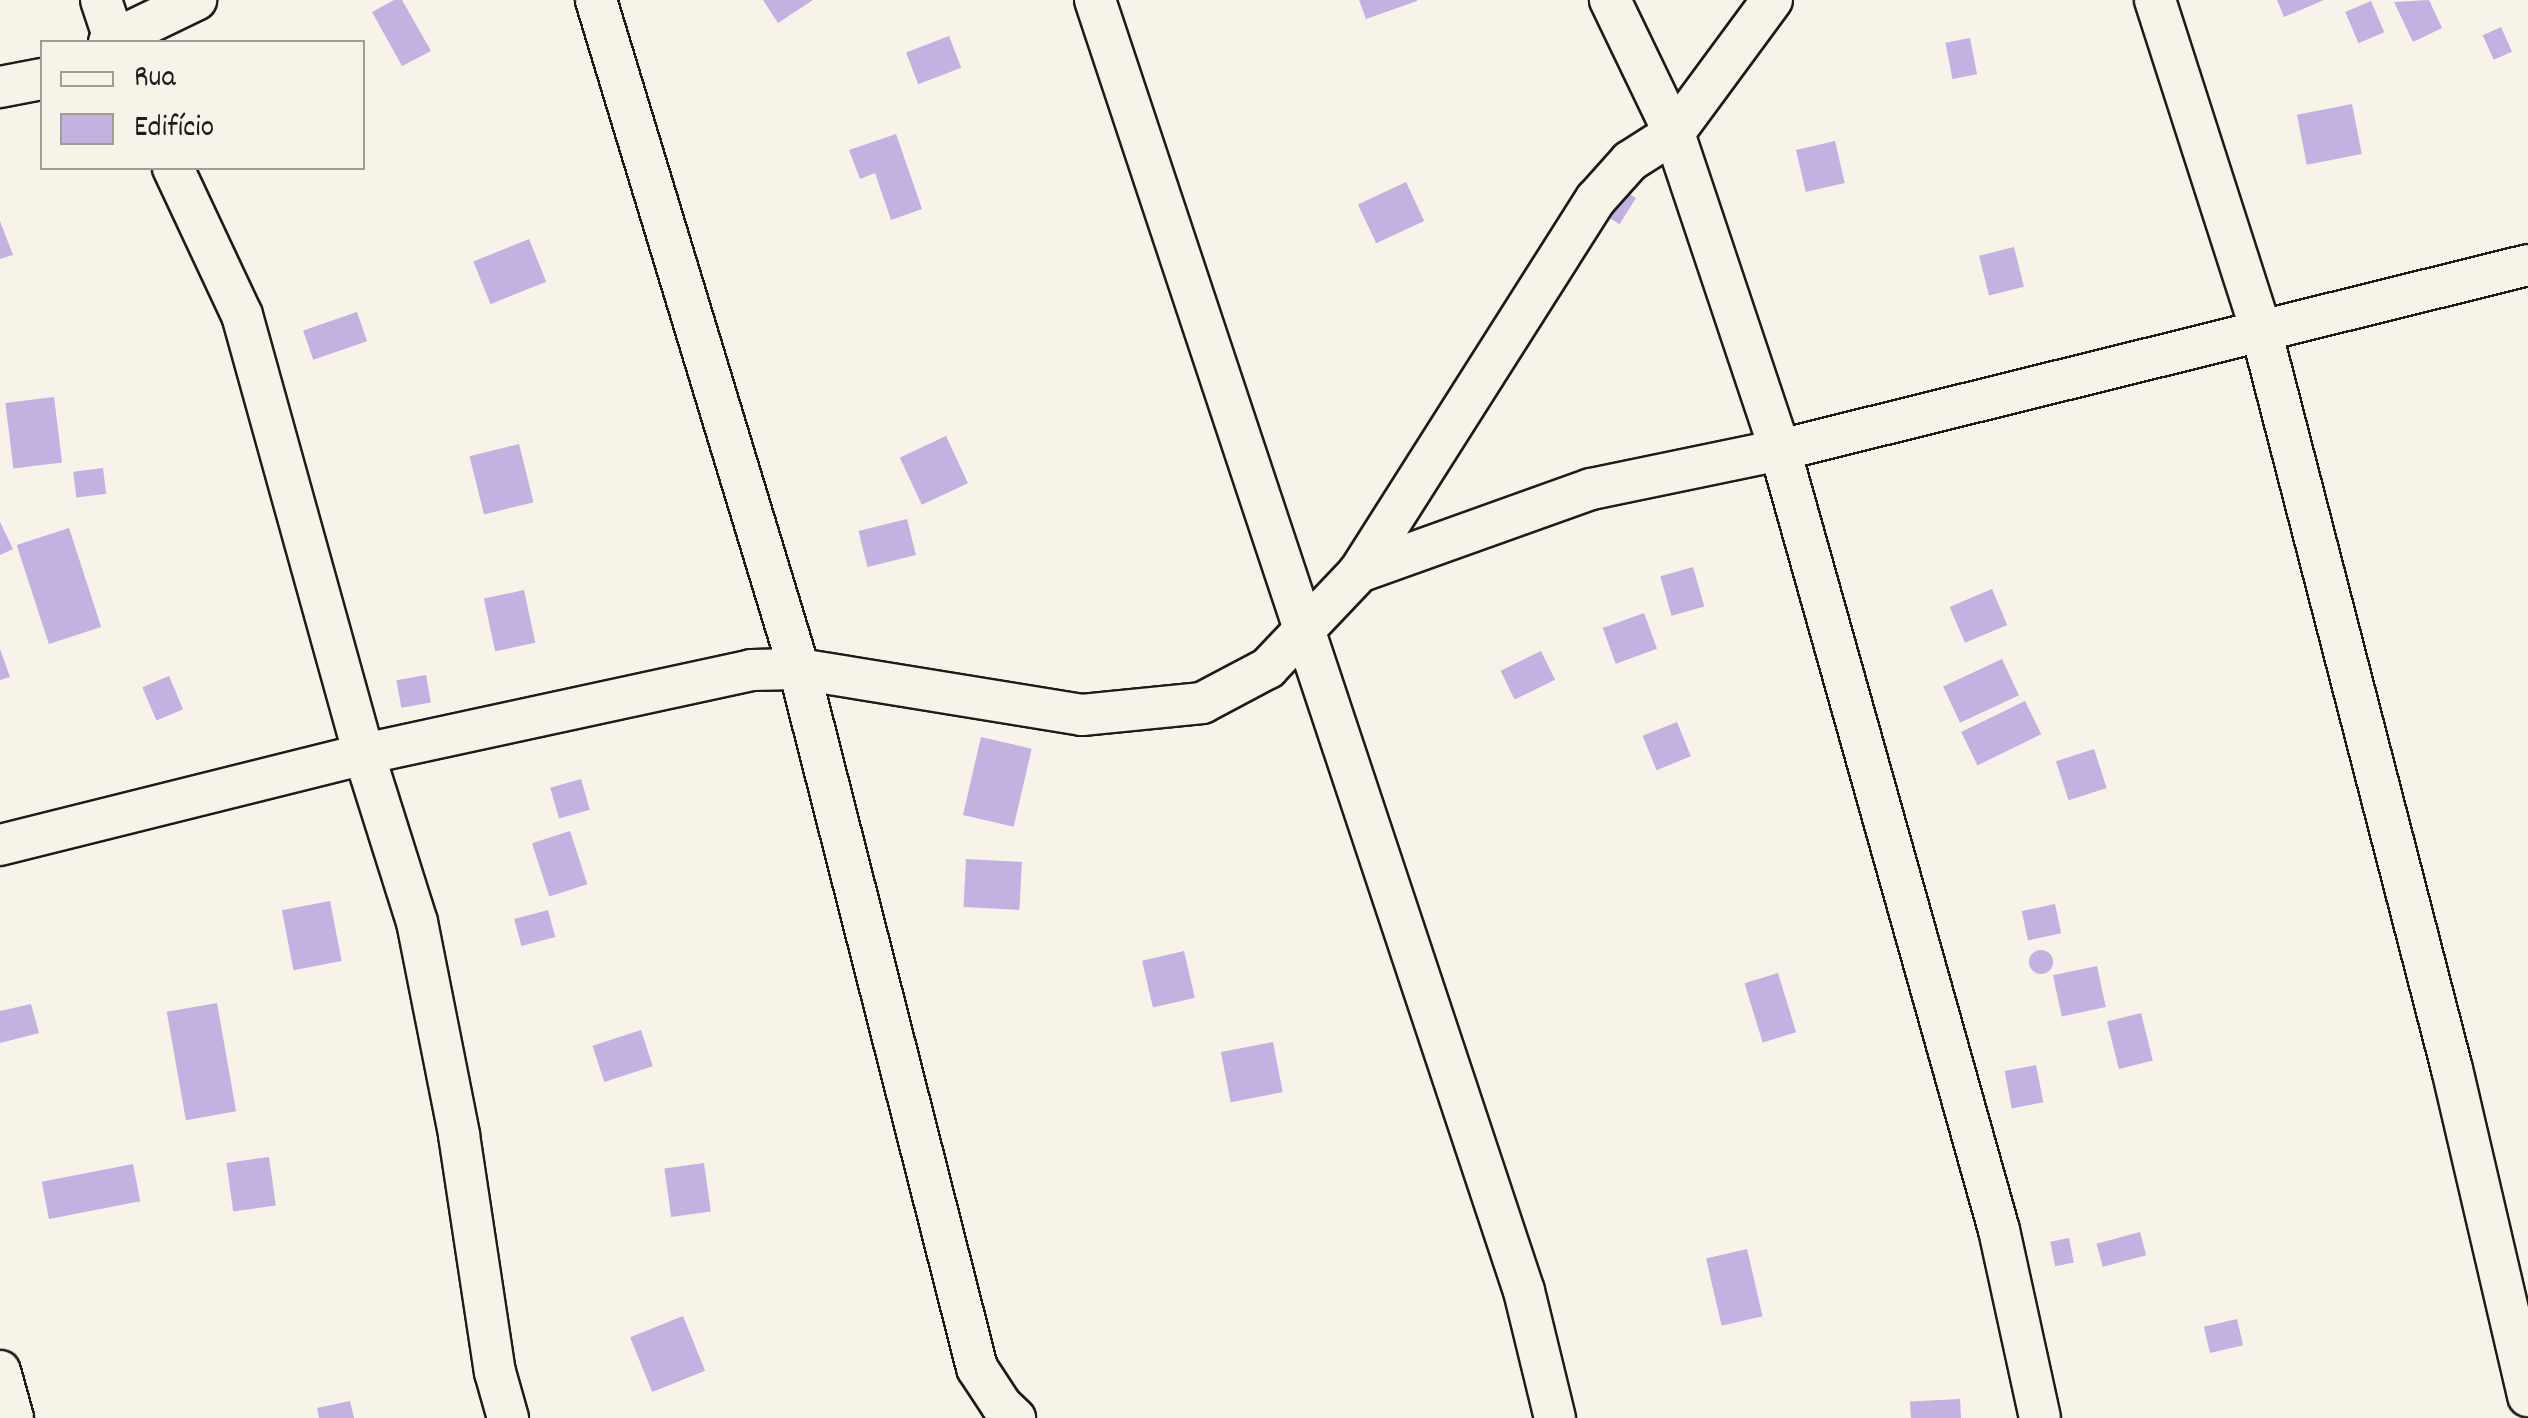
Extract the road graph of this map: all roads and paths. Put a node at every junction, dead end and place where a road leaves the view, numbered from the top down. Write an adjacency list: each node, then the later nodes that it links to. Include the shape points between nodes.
1 (101, 0): 8 (street)
2 (196, 0): 9 (street)
3 (596, 0): 19 (street)
4 (1095, 0): 18 (street)
5 (1610, 0): 12 (street)
6 (1772, 0): 12 (street)
7 (2155, 0): 15 (street)
8 (112, 40)
9 (114, 40)
10 (40, 78): 11 (street)
11 (0, 86)
12 (1674, 133): 16 (street); 17 (street, via 1630,161 1596,199)
13 (174, 170): 20 (street, via 242,316)
14 (2528, 265): 15 (street)
15 (2262, 334): 16 (street); 23 (street, via 2452,1069)
16 (1780, 450): 17 (street, via 1591,489); 28 (street, via 1999,1230)
17 (1359, 572): 18 (street)
18 (1306, 628): 19 (street, via 1268,668 1202,704 1082,715); 27 (street, via 1524,1291)
19 (799, 669): 20 (street, via 751,670); 26 (street, via 977,1368)
20 (364, 754): 21 (street); 25 (street, via 417,922)
21 (0, 845)
22 (0, 1371): 24 (street)
23 (2528, 1396)
24 (13, 1418)
25 (508, 1418)
26 (1015, 1418)
27 (1555, 1418)
28 (2040, 1418)

